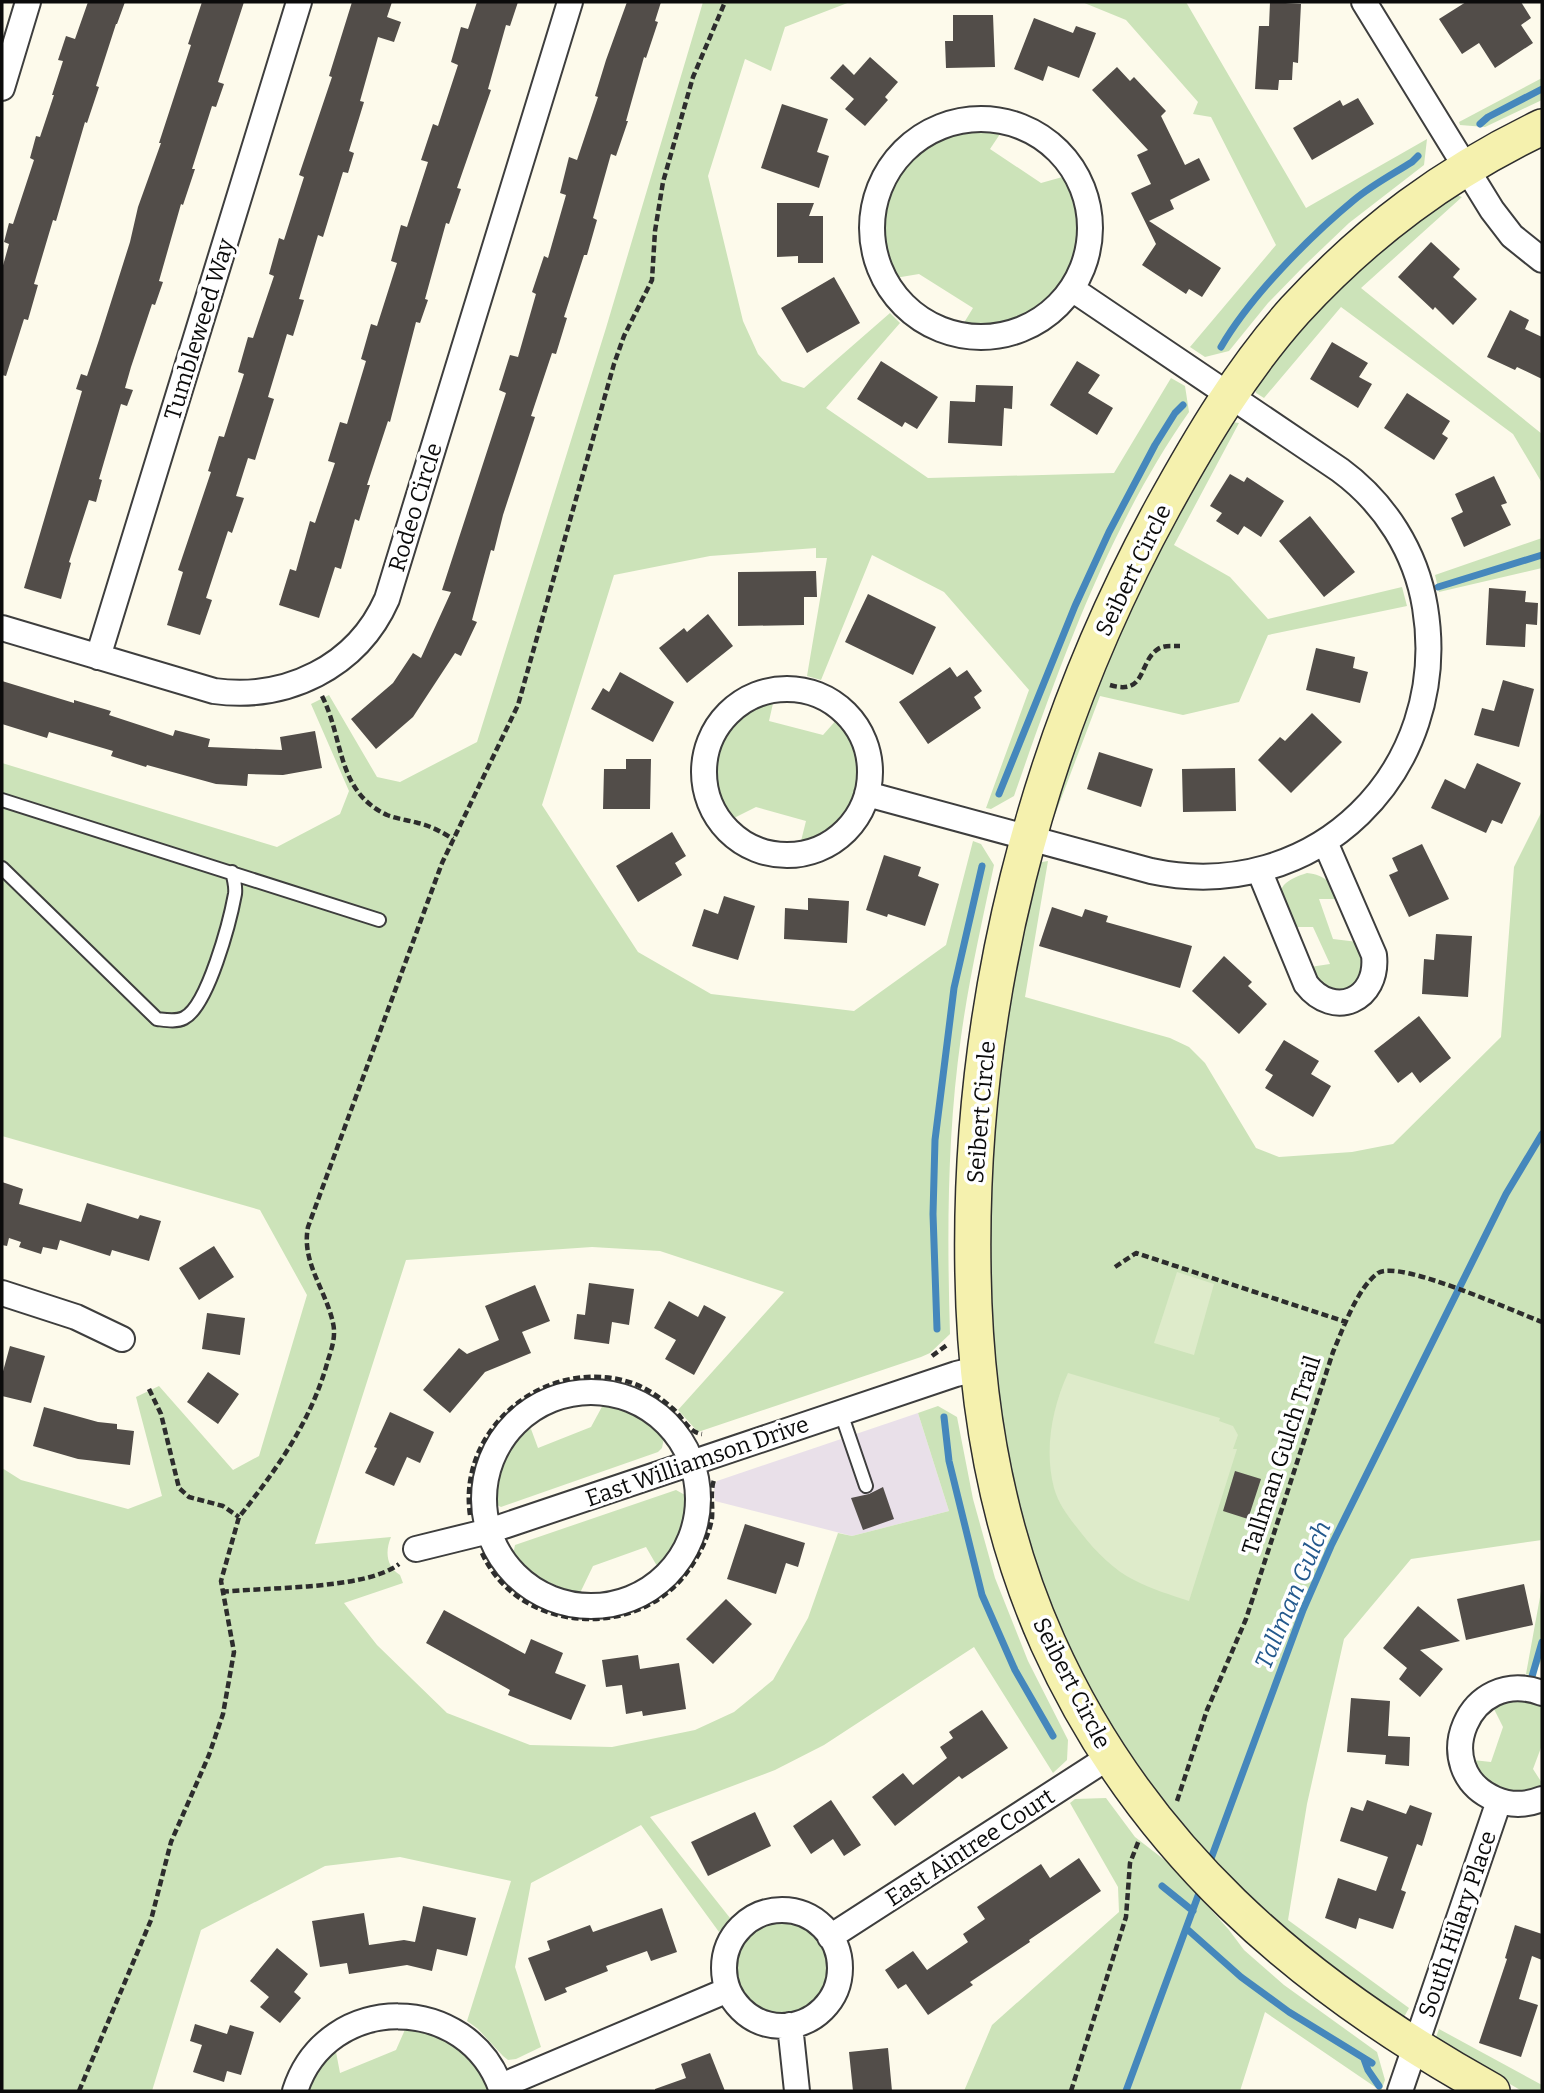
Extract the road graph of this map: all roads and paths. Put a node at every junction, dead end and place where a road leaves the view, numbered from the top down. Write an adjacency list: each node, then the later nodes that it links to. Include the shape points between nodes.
1 (28, 2): 6 (street)
2 (299, 2): 14 (street, Tumbleweed Way)
3 (570, 2): 14 (street, Rodeo Circle, via 387,599 374,623 348,654 327,670 267,692 214,691)
4 (725, 2): 20 (path, via 690,86 663,183 652,280 614,363 518,705)
5 (1364, 2): 8 (street)
6 (2, 89)
7 (1542, 127): 8 (street, Seibert Circle)
8 (1466, 167): 9 (street, via 1503,225); 11 (street, Seibert Circle, via 1390,221 1330,274 1283,324)
9 (1542, 260)
10 (1072, 289): 10 (street, via 1090,242 1088,203 1065,158 1035,133 987,119 948,123 914,141 888,169 873,207 873,248 888,286 915,316 965,336 1006,335 1043,318); 11 (street)
11 (1230, 395): 19 (street, Seibert Circle, via 1174,486 1113,607 1063,730); 21 (street, via 1366,491 1386,514 1410,557 1424,600 1429,657 1410,744 1379,792)
12 (2, 628): 14 (street, Rodeo Circle)
13 (1180, 646): 15 (path, via 1156,650 1133,684 1120,688)
14 (98, 657)
15 (1105, 683)
16 (322, 696): 20 (path, via 347,776 363,798 387,814)
17 (867, 794): 17 (street, via 870,770 861,734 838,706 817,694 781,689 757,694 727,714 712,734 704,783 726,828 745,844 781,855 807,853 830,843 849,827); 19 (street)
18 (2, 800): 24 (lane)
19 (1029, 837): 23 (street, via 1168,875 1221,877); 31 (street, Seibert Circle, via 999,961 976,1135 972,1236)
20 (453, 839): 36 (path, via 308,1227 309,1260 335,1331 319,1390 298,1435)
21 (1325, 842): 23 (street); 23 (street, via 1374,955 1372,981 1351,1001 1325,1000 1306,984)
22 (2, 868): 24 (lane, via 157,1019 171,1021 183,1020 192,1012 208,984 236,891)
23 (1259, 870)
24 (232, 872): 25 (lane)
25 (379, 920)
26 (1115, 1267): 28 (path, via 1136,1253)
27 (2, 1293): 30 (street, via 76,1317)
28 (1346, 1322): 29 (path, Tallman Gulch Trail, via 1378,1273 1392,1270 1432,1279); 44 (path, Tallman Gulch Trail, via 1247,1619)
29 (1542, 1322)
30 (122, 1339)
31 (977, 1369): 33 (street, East Williamson Drive); 41 (street, Seibert Circle, via 989,1454 1021,1574 1049,1646)
32 (149, 1389): 36 (path, via 161,1414 179,1488 188,1497 223,1506)
33 (841, 1413): 34 (street, East Williamson Drive); 35 (lane)
34 (692, 1463): 37 (street, East Williamson Drive); 37 (street, via 668,1425 638,1404 602,1393 557,1398 519,1421 493,1458 484,1502); 37 (street, via 698,1505 688,1546 662,1580 625,1600 605,1605 569,1604 543,1594 510,1568)
35 (866, 1486)
36 (239, 1517): 39 (path, via 222,1572)
37 (489, 1531): 38 (street, East Williamson Drive)
38 (416, 1549): 39 (path, via 392,1569 344,1582)
39 (222, 1592): 51 (path, via 234,1652 223,1714 171,1842 151,1920)
40 (1542, 1693): 43 (street, South Hilary Place, via 1517,1688 1495,1693 1476,1706 1464,1726 1460,1748 1466,1770 1479,1789)
41 (1109, 1757): 45 (street, Seibert Circle); 46 (street, East Aintree Court)
42 (1542, 1799): 43 (street, South Hilary Place, via 1516,1804)
43 (1499, 1801): 49 (street, South Hilary Place)
44 (1171, 1809)
45 (1163, 1840): 49 (street, Seibert Circle, via 1311,1972); 54 (path, via 1140,1838 1134,1849 1126,1917)
46 (830, 1937): 47 (street, via 798,1913 774,1911 751,1919 727,1950); 48 (street, via 839,1968 834,1992 820,2011)
47 (728, 1990): 48 (street, via 757,2020); 50 (street)
48 (790, 2025): 53 (street)
49 (1415, 2047): 55 (street, South Hilary Place); 56 (street, Seibert Circle)
50 (501, 2089): 52 (street, via 483,2056 458,2033 426,2019 392,2016 358,2023 329,2041 306,2066)
51 (79, 2091)
52 (295, 2091)
53 (797, 2091)
54 (1070, 2091)
55 (1400, 2091)
56 (1492, 2091)

